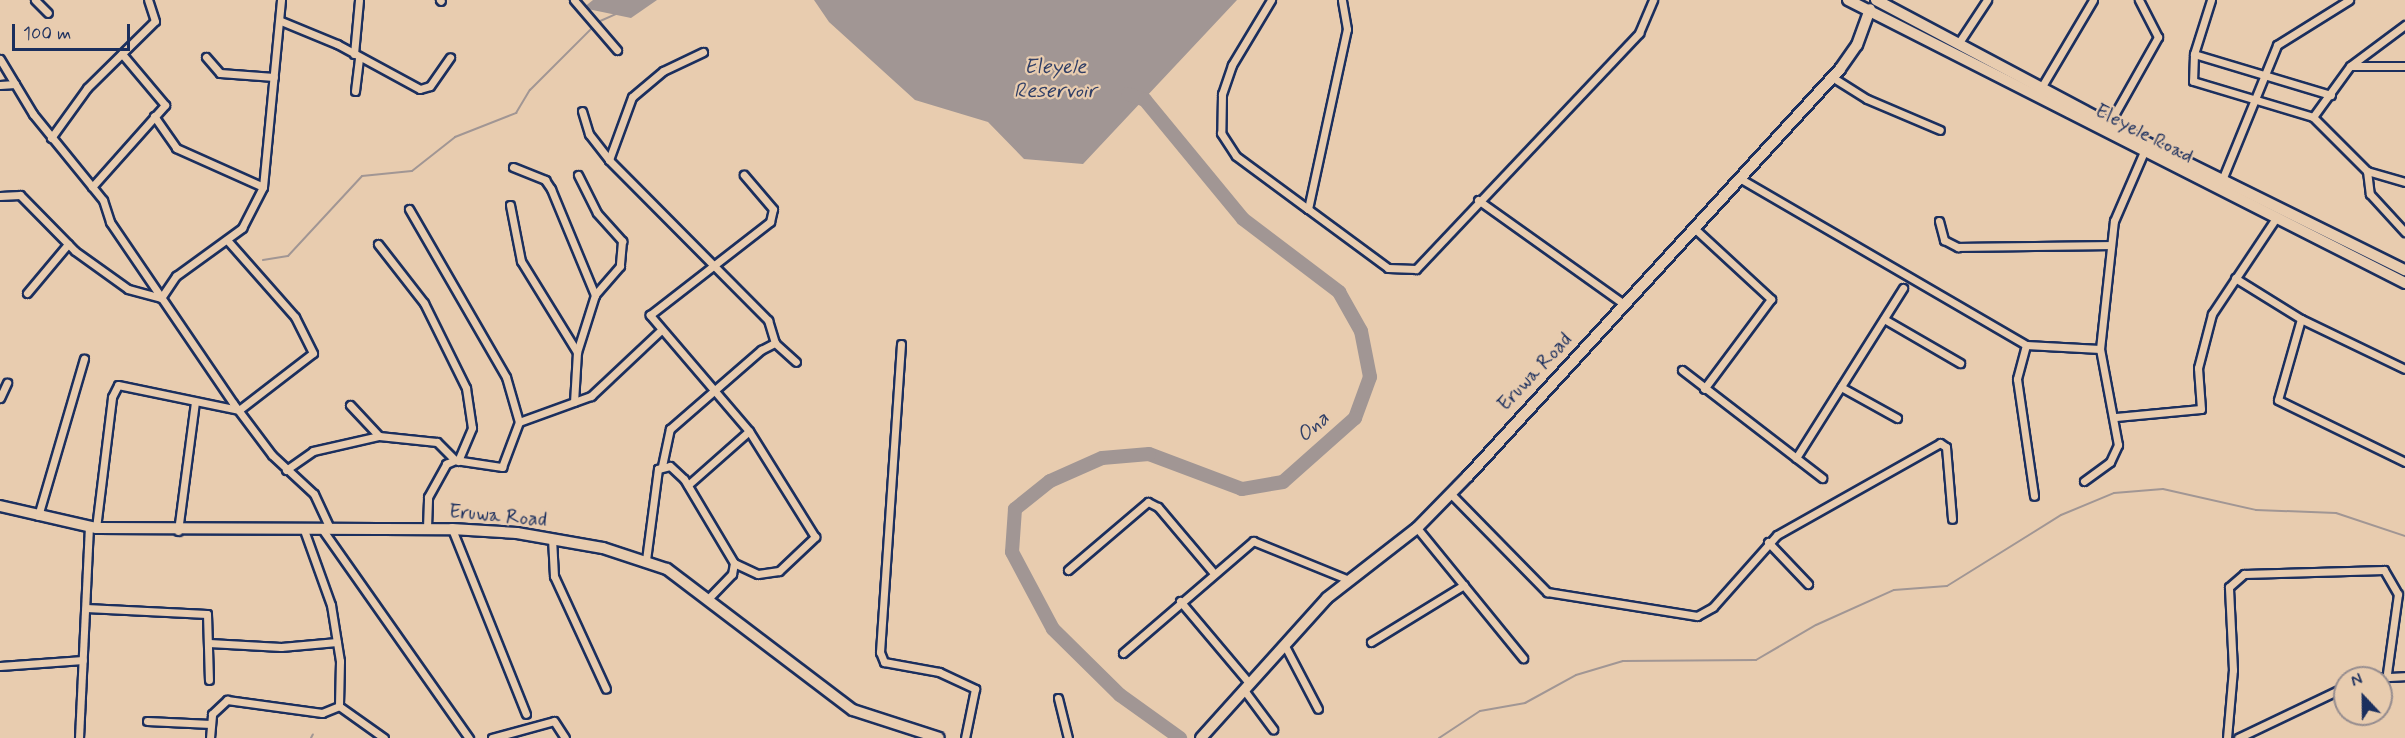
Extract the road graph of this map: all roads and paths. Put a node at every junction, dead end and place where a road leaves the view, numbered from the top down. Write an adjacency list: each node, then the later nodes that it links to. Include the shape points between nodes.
1 (35, 0): 16 (street)
2 (148, 0): 22 (street, via 156,17)
3 (281, 0): 17 (street)
4 (359, 0): 24 (street)
5 (574, 0): 20 (street)
6 (1271, 0): 62 (street, via 1232,65 1222,94 1221,133 1236,156)
7 (1342, 0): 62 (street, via 1347,29)
8 (1653, 0): 59 (street, via 1639,33)
9 (1848, 0): 15 (main road)
10 (1987, 0): 19 (street)
11 (2093, 0): 37 (street)
12 (2139, 0): 44 (street, via 2158,37)
13 (2211, 0): 23 (street)
14 (2349, 0): 32 (street, via 2277,45)
15 (1873, 4): 19 (main road, Eleyele Road); 27 (main road, Eleyele Road); 34 (main road, Eruwa Road, via 1857,45)
16 (48, 13)
17 (280, 21): 24 (street); 33 (street)
18 (2405, 25): 29 (street)
19 (1958, 44): 27 (main road, Eleyele Road)
20 (617, 50)
21 (703, 52): 48 (street, via 663,71 632,97)
22 (122, 54): 42 (street, via 162,95 165,105); 46 (street, via 87,88)
23 (2193, 54): 32 (street); 40 (street, via 2193,81)
24 (356, 56): 26 (street, via 420,89 430,86); 38 (street)
25 (206, 57): 33 (street, via 220,73)
26 (450, 57)
27 (1971, 57): 31 (main road, Eleyele Road)
28 (0, 59): 35 (street)
29 (2350, 66): 30 (street); 39 (street)
30 (2405, 66)
31 (2002, 73): 37 (main road, Eleyele Road); 47 (main road, Eleyele Road)
32 (2265, 75): 39 (street); 40 (street)
33 (274, 77): 57 (street)
34 (1832, 77): 45 (street, via 1867,99); 53 (main road, Eruwa Road)
35 (15, 84): 36 (street); 46 (street)
36 (0, 85)
37 (2041, 88): 44 (main road, Eleyele Road)
38 (356, 91)
39 (2331, 95): 43 (street)
40 (2256, 99): 43 (street); 54 (street)
41 (582, 111): 48 (street, via 589,134)
42 (154, 116): 56 (street); 57 (street, via 176,148)
43 (2313, 117): 50 (street)
44 (2109, 124): 54 (main road, Eleyele Road)
45 (1940, 130)
46 (51, 138): 56 (street)
47 (2143, 154): 63 (main road, Eleyele Road); 70 (street, via 2114,221)
48 (609, 160): 71 (street)
49 (513, 167): 77 (street, via 545,180 551,189)
50 (2367, 171): 55 (street); 66 (street, via 2370,194)
51 (578, 174): 77 (street, via 597,213 622,241 620,266)
52 (744, 175): 71 (street, via 774,215)
53 (1741, 179): 65 (main road, Eruwa Road); 85 (street)
54 (2222, 180): 72 (main road, Eleyele Road)
55 (2405, 182)
56 (92, 187): 78 (street)
57 (263, 187): 67 (street, via 251,215)
58 (0, 196): 68 (street, via 20,195)
59 (1478, 200): 62 (street, via 1416,269 1407,273 1388,268); 79 (street)
60 (510, 205): 87 (street, via 521,261)
61 (409, 209): 104 (street, via 506,377)
62 (1308, 209)
63 (2276, 218): 73 (street); 74 (main road, Eleyele Road)
64 (1939, 221): 70 (street, via 1944,240 1958,248)
65 (1694, 228): 79 (main road, Eruwa Road); 96 (street, via 1771,299)
66 (2405, 232)
67 (227, 240): 78 (street, via 176,276); 101 (street, via 295,317 313,350)
68 (68, 244): 76 (street); 78 (street, via 128,289)
69 (378, 244): 108 (street, via 424,303 466,388 472,429)
70 (2112, 245): 86 (street)
71 (715, 266): 82 (street, via 652,310); 83 (street, via 768,320)
72 (2405, 270)
73 (2235, 278): 80 (street); 102 (street, via 2204,334 2198,368 2201,409)
74 (2405, 283)
75 (1903, 288): 81 (street)
76 (27, 293)
77 (595, 295): 87 (street)
78 (161, 298): 101 (street)
79 (1624, 304): 115 (main road, Eruwa Road)
80 (2301, 318): 91 (street); 109 (street, via 2278,400)
81 (1884, 319): 90 (street); 95 (street)
82 (660, 331): 94 (street); 99 (street, via 591,396)
83 (775, 343): 89 (street); 94 (street)
84 (901, 344): 167 (street, via 880,652 884,662 939,672 975,689)
85 (2026, 345): 86 (street); 116 (street, via 2017,379)
86 (2100, 349): 102 (street)
87 (577, 352): 99 (street)
88 (84, 359): 118 (street)
89 (796, 362)
90 (1960, 363)
91 (2405, 369)
92 (1682, 370): 96 (street)
93 (7, 383): 97 (street)
94 (714, 387): 105 (street); 110 (street, via 670,429)
95 (1841, 387): 103 (street); 107 (street)
96 (1704, 389): 107 (street)
97 (0, 398)
98 (195, 402): 101 (street); 120 (street, via 121,383 115,389); 126 (street)
99 (574, 402): 104 (street)
100 (351, 405): 106 (street)
101 (239, 410): 111 (street)
102 (2116, 417): 113 (street, via 2115,454)
103 (1897, 418)
104 (519, 422): 108 (street, via 502,468)
105 (749, 431): 114 (street); 130 (street, via 809,523 815,541 769,574)
106 (379, 436): 108 (street, via 437,442); 111 (street, via 313,451)
107 (1796, 458): 112 (street)
108 (457, 461): 121 (street, via 431,488)
109 (2405, 462)
110 (662, 466): 114 (street, via 670,466); 129 (street)
111 (286, 470): 123 (street, via 314,494)
112 (1822, 478)
113 (2084, 481)
114 (688, 485): 130 (street)
115 (1450, 493): 122 (main road, Eruwa Road); 128 (street, via 1547,592 1692,615 1713,607)
116 (2034, 496)
117 (0, 506): 118 (main road, Eruwa Road)
118 (38, 516): 120 (main road, Eruwa Road)
119 (1952, 519): 128 (street, via 1946,447 1940,443 1799,519)
120 (93, 528): 126 (main road, Eruwa Road); 138 (street)
121 (427, 528): 123 (main road, Eruwa Road); 124 (main road, Eruwa Road)
122 (1417, 528): 133 (main road, Eruwa Road); 135 (street)
123 (326, 529): 125 (main road, Eruwa Road); 163 (street)
124 (452, 529): 127 (main road, Eruwa Road); 155 (street)
125 (304, 530): 126 (main road, Eruwa Road); 139 (street, via 326,586)
126 (178, 531)
127 (552, 538): 129 (main road, Eruwa Road); 150 (street, via 554,576)
128 (1768, 542): 134 (street)
129 (646, 560): 136 (main road, Eruwa Road)
130 (734, 563): 136 (street, via 732,574)
131 (1068, 570): 132 (street, via 1148,502 1158,507)
132 (1213, 572): 133 (street, via 1259,540); 137 (street)
133 (1349, 580): 142 (main road, Eruwa Road)
134 (1808, 584)
135 (1464, 585): 140 (street); 144 (street)
136 (709, 598): 166 (main road, Eruwa Road, via 853,710)
137 (1180, 601): 143 (street); 149 (street)
138 (86, 608): 141 (street, via 204,613); 145 (street)
139 (337, 642): 141 (street, via 280,647); 153 (street)
140 (1371, 642)
141 (209, 643): 148 (street)
142 (1284, 644): 149 (main road, Eruwa Road); 154 (street)
143 (1123, 653)
144 (1523, 658)
145 (83, 660): 146 (street); 160 (street)
146 (0, 666)
147 (2388, 666): 170 (street, via 2398,601 2384,570 2238,576 2229,588 2233,670)
148 (209, 680)
149 (1247, 687): 158 (street); 169 (main road, Eruwa Road)
150 (606, 689)
151 (2333, 693): 171 (street)
152 (1058, 698): 168 (street)
153 (339, 706): 157 (street, via 322,713 227,700 216,707); 159 (street)
154 (1318, 708)
155 (525, 714)
156 (147, 721): 157 (street)
157 (211, 724): 161 (street)
158 (1273, 729)
159 (374, 734): 162 (street)
160 (79, 738)
161 (210, 738)
162 (384, 738)
163 (469, 738)
164 (492, 738): 165 (street, via 554,721)
165 (565, 738)
166 (939, 738)
167 (965, 738)
168 (1068, 738)
169 (1201, 738)
170 (2227, 738)
171 (2238, 738)

